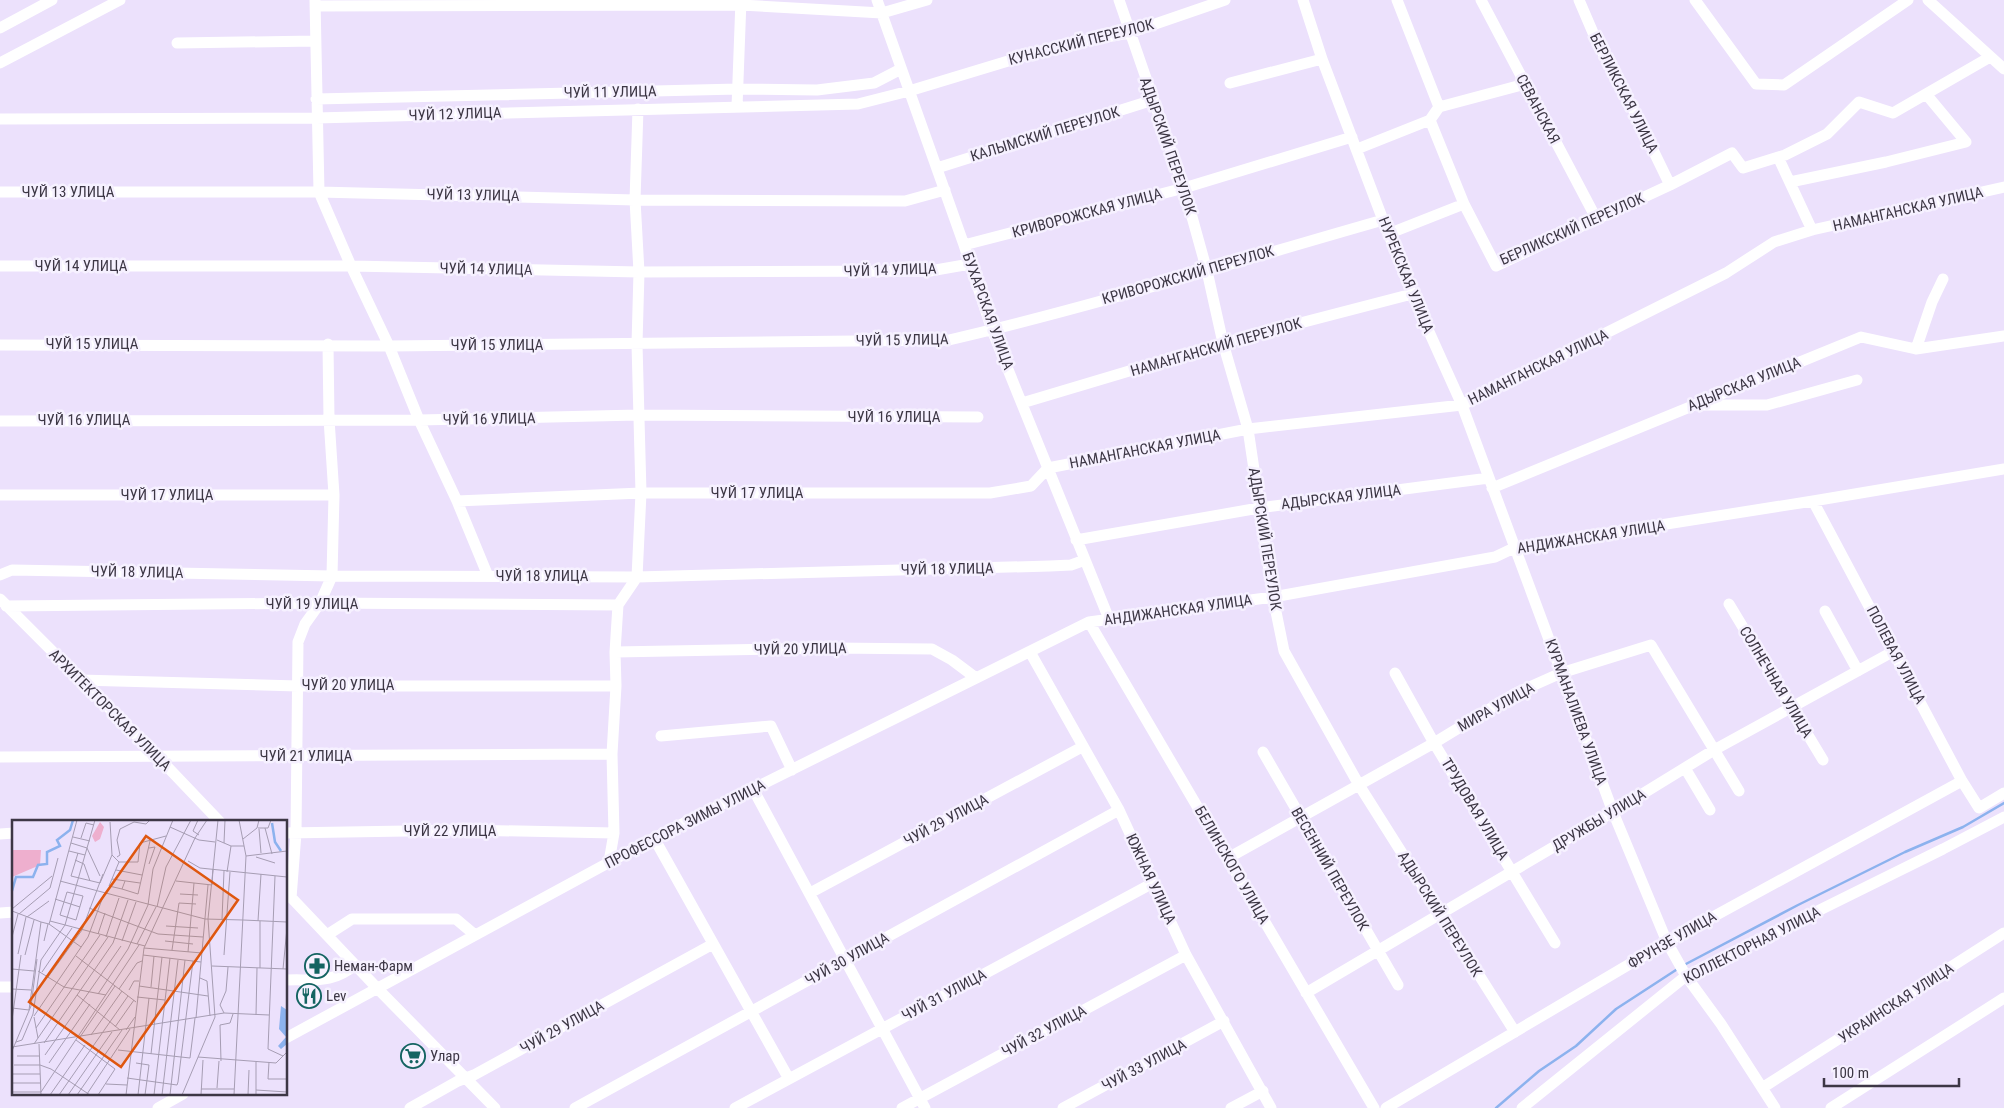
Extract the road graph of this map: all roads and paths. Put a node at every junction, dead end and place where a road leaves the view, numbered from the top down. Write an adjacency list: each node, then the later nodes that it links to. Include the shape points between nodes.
1 (52, 0): 17 (street)
2 (120, 0): 23 (street)
3 (877, 0): 16 (street, БУХАРСКАЯ УЛИЦА)
4 (927, 0): 16 (street)
5 (1119, 0): 18 (street, АДЫРСКИЙ ПЕРЕУЛОК)
6 (1224, 0): 18 (street, КУНАССКИЙ ПЕРЕУЛОК)
7 (1303, 0): 22 (street, НУРЕКСКАЯ УЛИЦА)
8 (1397, 0): 34 (street)
9 (1482, 0): 27 (street, СЕВАНСКАЯ)
10 (1579, 0): 44 (street, БЕРЛИКСКАЯ УЛИЦА)
11 (1695, 0): 12 (street, via 1756,84 1784,86)
12 (1908, 0)
13 (1928, 0): 21 (street)
14 (741, 2): 15 (street); 16 (street); 28 (street)
15 (315, 3): 19 (street)
16 (882, 13): 24 (street, БУХАРСКАЯ УЛИЦА)
17 (0, 28)
18 (1129, 33): 29 (street, КУНАССКИЙ ПЕРЕУЛОК, via 1061,45); 32 (street, АДЫРСКИЙ ПЕРЕУЛОК)
19 (315, 41): 20 (street); 31 (street)
20 (178, 44)
21 (1990, 57): 25 (street); 30 (street)
22 (1322, 59): 26 (street); 39 (street, НУРЕКСКАЯ УЛИЦА)
23 (0, 63)
24 (901, 69): 28 (street, ЧУЙ 11 УЛИЦА, via 874,83 817,90); 29 (street, БУХАРСКАЯ УЛИЦА)
25 (2004, 69)
26 (1230, 83)
27 (1524, 84): 34 (street); 52 (street, СЕВАНСКАЯ)
28 (738, 89): 31 (street, ЧУЙ 11 УЛИЦА); 33 (street)
29 (909, 91): 33 (street, ЧУЙ 12 УЛИЦА, via 858,104); 42 (street, БУХАРСКАЯ УЛИЦА)
30 (1926, 94): 41 (street, via 1893,113 1859,102 1827,134); 43 (street, via 1966,142)
31 (316, 99): 36 (street)
32 (1153, 100): 42 (street, КАЛЫМСКИЙ ПЕРЕУЛОК); 46 (street, АДЫРСКИЙ ПЕРЕУЛОК)
33 (737, 106): 35 (street, ЧУЙ 12 УЛИЦА)
34 (1439, 107): 38 (street)
35 (638, 109): 36 (street, ЧУЙ 12 УЛИЦА); 50 (street)
36 (316, 118): 37 (street, ЧУЙ 12 УЛИЦА); 49 (street)
37 (0, 119)
38 (1430, 120): 40 (street); 51 (street, БЕРЛИКСКИЙ ПЕРЕУЛОК)
39 (1352, 137): 40 (street, НУРЕКСКАЯ УЛИЦА); 46 (street, КРИВОРОЖСКАЯ УЛИЦА)
40 (1357, 149): 53 (street, НУРЕКСКАЯ УЛИЦА)
41 (1778, 158): 43 (street); 44 (street, via 1743,168 1732,153)
42 (937, 168): 47 (street, БУХАРСКАЯ УЛИЦА)
43 (1790, 182): 54 (street)
44 (1670, 185): 52 (street, БЕРЛИКСКИЙ ПЕРЕУЛОК)
45 (2004, 187): 54 (street, НАМАНГАНСКАЯ УЛИЦА)
46 (1184, 188): 56 (street, КРИВОРОЖСКАЯ УЛИЦА); 60 (street, АДЫРСКИЙ ПЕРЕУЛОК)
47 (944, 190): 50 (street, ЧУЙ 13 УЛИЦА, via 905,201); 56 (street, БУХАРСКАЯ УЛИЦА)
48 (0, 192): 49 (street, ЧУЙ 13 УЛИЦА)
49 (319, 192): 50 (street, ЧУЙ 13 УЛИЦА); 59 (street)
50 (635, 200): 61 (street)
51 (1464, 204): 52 (street, БЕРЛИКСКИЙ ПЕРЕУЛОК, via 1496,266); 55 (street)
52 (1596, 218)
53 (1383, 220): 55 (street, НУРЕКСКАЯ УЛИЦА); 60 (street, КРИВОРОЖСКИЙ ПЕРЕУЛОК)
54 (1812, 230): 74 (street, НАМАНГАНСКАЯ УЛИЦА, via 1774,242 1726,273)
55 (1388, 234): 63 (street, НУРЕКСКАЯ УЛИЦА)
56 (964, 246): 57 (street, БУХАРСКАЯ УЛИЦА)
57 (970, 264): 61 (street, ЧУЙ 14 УЛИЦА, via 930,271); 64 (street, БУХАРСКАЯ УЛИЦА)
58 (0, 266): 59 (street, ЧУЙ 14 УЛИЦА)
59 (351, 266): 61 (street, ЧУЙ 14 УЛИЦА); 70 (street)
60 (1207, 270): 64 (street, КРИВОРОЖСКИЙ ПЕРЕУЛОК); 66 (street, АДЫРСКИЙ ПЕРЕУЛОК)
61 (639, 272): 68 (street)
62 (1942, 279): 71 (street)
63 (1412, 294): 66 (street, НАМАНГАНСКИЙ ПЕРЕУЛОК); 74 (street, НУРЕКСКАЯ УЛИЦА)
64 (992, 330): 68 (street, ЧУЙ 15 УЛИЦА, via 949,340); 73 (street, БУХАРСКАЯ УЛИЦА)
65 (2004, 336): 71 (street, АДЫРСКАЯ УЛИЦА)
66 (1223, 343): 73 (street, НАМАНГАНСКИЙ ПЕРЕУЛОК); 81 (street, АДЫРСКИЙ ПЕРЕУЛОК)
67 (328, 344): 69 (street, ЧУЙ 15 УЛИЦА); 70 (street, ЧУЙ 15 УЛИЦА); 78 (street)
68 (637, 344): 70 (street, ЧУЙ 15 УЛИЦА); 76 (street)
69 (0, 345)
70 (389, 346): 79 (street)
71 (1916, 350): 75 (street, АДЫРСКАЯ УЛИЦА, via 1861,337)
72 (1857, 380): 75 (street, via 1767,405)
73 (1022, 403): 82 (street, БУХАРСКАЯ УЛИЦА)
74 (1462, 405): 81 (street, НАМАНГАНСКАЯ УЛИЦА); 84 (street, НУРЕКСКАЯ УЛИЦА)
75 (1694, 405): 84 (street, АДЫРСКАЯ УЛИЦА)
76 (638, 415): 77 (street, ЧУЙ 16 УЛИЦА); 79 (street, ЧУЙ 16 УЛИЦА); 85 (street)
77 (978, 417)
78 (329, 419): 79 (street, ЧУЙ 16 УЛИЦА); 80 (street, ЧУЙ 16 УЛИЦА); 87 (street)
79 (419, 420): 88 (street)
80 (0, 421)
81 (1248, 429): 82 (street, НАМАНГАНСКАЯ УЛИЦА); 90 (street, АДЫРСКИЙ ПЕРЕУЛОК)
82 (1048, 468): 85 (street, ЧУЙ 17 УЛИЦА, via 1030,486 990,493); 91 (street, БУХАРСКАЯ УЛИЦА)
83 (2004, 469): 89 (street, АНДИЖАНСКАЯ УЛИЦА)
84 (1490, 483): 90 (street, АДЫРСКАЯ УЛИЦА); 92 (street, НУРЕКСКАЯ УЛИЦА)
85 (641, 493): 88 (street, ЧУЙ 17 УЛИЦА); 97 (street)
86 (0, 495): 87 (street, ЧУЙ 17 УЛИЦА)
87 (334, 495): 95 (street)
88 (458, 501): 96 (street)
89 (1813, 501): 92 (street, АНДИЖАНСКАЯ УЛИЦА); 106 (street, ПОЛЕВАЯ УЛИЦА)
90 (1259, 508): 91 (street, АДЫРСКАЯ УЛИЦА); 98 (street, АДЫРСКИЙ ПЕРЕУЛОК)
91 (1076, 540): 93 (street, БУХАРСКАЯ УЛИЦА)
92 (1514, 548): 98 (street, АНДИЖАНСКАЯ УЛИЦА, via 1495,557); 110 (street, КУРМАНАЛИЕВА УЛИЦА)
93 (1085, 560): 97 (street, ЧУЙ 18 УЛИЦА, via 1072,565 1050,566); 104 (street, БУХАРСКАЯ УЛИЦА)
94 (0, 575): 95 (street, ЧУЙ 18 УЛИЦА, via 12,570)
95 (332, 576): 96 (street, ЧУЙ 18 УЛИЦА); 100 (street)
96 (488, 576): 97 (street, ЧУЙ 18 УЛИЦА)
97 (637, 576): 102 (street)
98 (1273, 597): 104 (street, АНДИЖАНСКАЯ УЛИЦА); 130 (street, АДЫРСКИЙ ПЕРЕУЛОК, via 1284,651)
99 (3, 603): 100 (street, ЧУЙ 19 УЛИЦА); 113 (street, АРХИТЕКТОРСКАЯ УЛИЦА)
100 (320, 604): 102 (street, ЧУЙ 19 УЛИЦА); 114 (street, via 305,624 298,642)
101 (1729, 604): 116 (street, СОЛНЕЧНАЯ УЛИЦА)
102 (618, 605): 107 (street)
103 (1825, 611): 109 (street)
104 (1108, 619): 105 (street, АНДИЖАНСКАЯ УЛИЦА)
105 (1089, 622): 108 (street, ПРОФЕССОРА ЗИМЫ УЛИЦА); 143 (street, БЕЛИНСКОГО УЛИЦА)
106 (1894, 651): 109 (street, ДРУЖБЫ УЛИЦА); 129 (street, ПОЛЕВАЯ УЛИЦА)
107 (615, 652): 112 (street, ЧУЙ 20 УЛИЦА, via 932,649); 115 (street)
108 (1030, 652): 112 (street, ПРОФЕССОРА ЗИМЫ УЛИЦА); 119 (street, ЮЖНАЯ УЛИЦА)
109 (1858, 671): 116 (street, ДРУЖБЫ УЛИЦА)
110 (1561, 673): 118 (street, МИРА УЛИЦА, via 1516,692); 120 (street, МИРА УЛИЦА, via 1651,645); 136 (street, КУРМАНАЛИЕВА УЛИЦА)
111 (1396, 674): 118 (street, ТРУДОВАЯ УЛИЦА)
112 (976, 678): 128 (street, ПРОФЕССОРА ЗИМЫ УЛИЦА)
113 (80, 680): 114 (street, ЧУЙ 20 УЛИЦА); 123 (street, АРХИТЕКТОРСКАЯ УЛИЦА)
114 (298, 686): 115 (street, ЧУЙ 20 УЛИЦА); 124 (street)
115 (616, 686): 122 (street)
116 (1792, 707): 120 (street, ДРУЖБЫ УЛИЦА); 126 (street, СОЛНЕЧНАЯ УЛИЦА)
117 (661, 736): 128 (street, via 771,726)
118 (1434, 742): 130 (street, МИРА УЛИЦА); 145 (street, ТРУДОВАЯ УЛИЦА)
119 (1082, 747): 134 (street, ЮЖНАЯ УЛИЦА); 147 (street, ЧУЙ 29 УЛИЦА)
120 (1714, 750): 127 (street, ДРУЖБЫ УЛИЦА); 132 (street, МИРА УЛИЦА)
121 (1263, 752): 138 (street, ВЕСЕННИЙ ПЕРЕУЛОК)
122 (612, 754): 124 (street, ЧУЙ 21 УЛИЦА); 141 (street)
123 (157, 756): 124 (street, ЧУЙ 21 УЛИЦА); 125 (street, ЧУЙ 21 УЛИЦА); 139 (street, АРХИТЕКТОРСКАЯ УЛИЦА)
124 (297, 756): 140 (street)
125 (0, 757)
126 (1823, 760)
127 (1685, 768): 135 (street); 136 (street, ДРУЖБЫ УЛИЦА)
128 (792, 770): 131 (street, ПРОФЕССОРА ЗИМЫ УЛИЦА)
129 (1962, 781): 133 (street, ПОЛЕВАЯ УЛИЦА, via 1980,808); 153 (street, ФРУНЗЕ УЛИЦА)
130 (1359, 785): 138 (street, МИРА УЛИЦА); 149 (street, АДЫРСКИЙ ПЕРЕУЛОК)
131 (753, 789): 142 (street, ПРОФЕССОРА ЗИМЫ УЛИЦА); 147 (street)
132 (1739, 791)
133 (2004, 793)
134 (1118, 810): 146 (street, ЮЖНАЯ УЛИЦА); 158 (street, ЧУЙ 30 УЛИЦА)
135 (1710, 810)
136 (1613, 812): 145 (street, ДРУЖБЫ УЛИЦА); 153 (street, КУРМАНАЛИЕВА УЛИЦА)
137 (2004, 817): 160 (street, КОЛЛЕКТОРНАЯ УЛИЦА)
138 (1301, 818): 143 (street, МИРА УЛИЦА); 156 (street, ВЕСЕННИЙ ПЕРЕУЛОК)
139 (218, 820)
140 (291, 833): 141 (street, ЧУЙ 22 УЛИЦА, via 467,830); 148 (street)
141 (614, 834): 144 (street)
142 (654, 838): 144 (street, ПРОФЕССОРА ЗИМЫ УЛИЦА); 155 (street)
143 (1228, 858): 164 (street, БЕЛИНСКОГО УЛИЦА)
144 (610, 862): 152 (street, ПРОФЕССОРА ЗИМЫ УЛИЦА)
145 (1513, 871): 149 (street, ДРУЖБЫ УЛИЦА); 154 (street, ТРУДОВАЯ УЛИЦА)
146 (1153, 883): 157 (street, ЮЖНАЯ УЛИЦА); 168 (street, ЧУЙ 31 УЛИЦА)
147 (810, 893): 158 (street)
148 (291, 901): 151 (street)
149 (1440, 914): 156 (street, ДРУЖБЫ УЛИЦА); 169 (street, АДЫРСКИЙ ПЕРЕУЛОК)
150 (2004, 933): 173 (street, УКРАИНСКАЯ УЛИЦА)
151 (327, 935): 152 (street, via 352,919 456,919); 159 (street)
152 (475, 935): 163 (street, ПРОФЕССОРА ЗИМЫ УЛИЦА)
153 (1667, 942): 160 (street, КУРМАНАЛИЕВА УЛИЦА); 169 (street, ФРУНЗЕ УЛИЦА)
154 (1556, 943)
155 (713, 944): 166 (street); 171 (street, ЧУЙ 29 УЛИЦА)
156 (1378, 951): 162 (street, ВЕСЕННИЙ ПЕРЕУЛОК); 164 (street, ДРУЖБЫ УЛИЦА)
157 (1186, 955): 167 (street, ЮЖНАЯ УЛИЦА); 176 (street, ЧУЙ 32 УЛИЦА)
158 (845, 960): 166 (street, ЧУЙ 30 УЛИЦА); 168 (street)
159 (355, 965): 161 (street, via 333,978); 163 (street)
160 (1686, 976): 173 (street, КУРМАНАЛИЕВА УЛИЦА); 188 (street, КОЛЛЕКТОРНАЯ УЛИЦА)
161 (288, 980)
162 (1398, 986)
163 (377, 988): 170 (street, ПРОФЕССОРА ЗИМЫ УЛИЦА); 171 (street)
164 (1306, 993): 186 (street, БЕЛИНСКОГО УЛИЦА)
165 (2004, 998): 190 (street)
166 (752, 1010): 172 (street); 180 (street, ЧУЙ 30 УЛИЦА)
167 (1224, 1021): 174 (street, ЮЖНАЯ УЛИЦА); 183 (street, ЧУЙ 33 УЛИЦА)
168 (882, 1029): 172 (street, ЧУЙ 31 УЛИЦА); 176 (street)
169 (1515, 1032): 187 (street, ФРУНЗЕ УЛИЦА)
170 (288, 1037)
171 (466, 1078): 178 (street, ЧУЙ 29 УЛИЦА); 179 (street)
172 (789, 1079): 181 (street, ЧУЙ 31 УЛИЦА)
173 (1762, 1088): 189 (street, КУРМАНАЛИЕВА УЛИЦА)
174 (1263, 1092): 184 (street); 185 (street, ЮЖНАЯ УЛИЦА)
175 (179, 1099): 177 (street)
176 (922, 1103): 182 (street, ЧУЙ 32 УЛИЦА)
177 (158, 1108)
178 (410, 1108)
179 (495, 1108)
180 (575, 1108)
181 (735, 1108)
182 (902, 1108)
183 (1063, 1108)
184 (1231, 1108)
185 (1271, 1108)
186 (1374, 1108)
187 (1386, 1108)
188 (1522, 1108)
189 (1775, 1108)
190 (1831, 1108)

